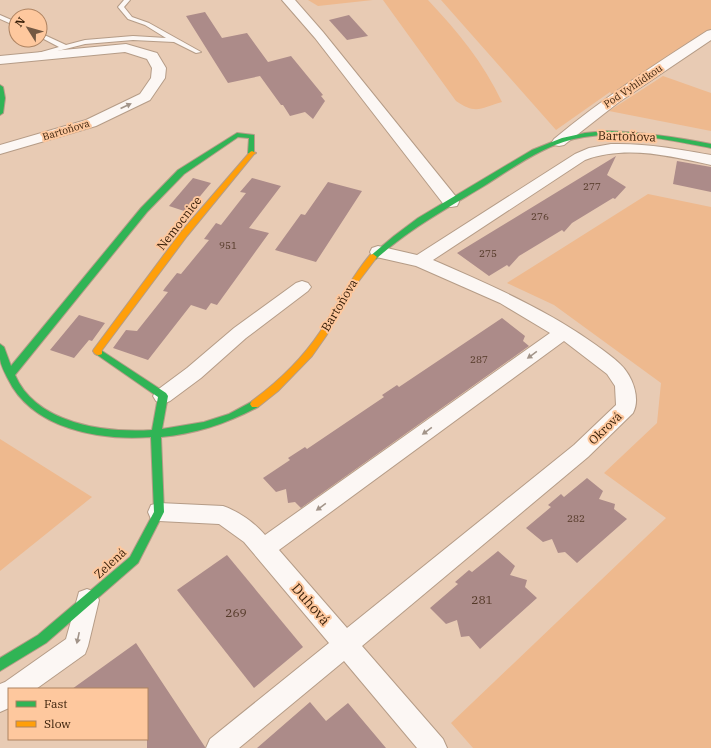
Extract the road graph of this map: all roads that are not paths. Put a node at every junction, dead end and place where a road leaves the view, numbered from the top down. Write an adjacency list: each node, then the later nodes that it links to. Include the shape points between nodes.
1 (128, 0): 5 (lane, Bartoňova, via 121,7 130,18 147,24)
2 (288, 0): 16 (street, via 319,35)
3 (711, 34): 12 (street, Pod Vyhlídkou, via 614,98)
4 (48, 39): 6 (lane)
5 (175, 40): 6 (lane, Bartoňova, via 133,38 85,42); 7 (lane, Bartoňova)
6 (65, 47): 8 (lane, Bartoňova)
7 (198, 52)
8 (26, 56): 9 (street, Bartoňova); 14 (street, Bartoňova, one-way to 8, via 91,123 145,97 158,78 159,68 152,56 126,48)
9 (0, 60)
10 (0, 87): 11 (street)
11 (0, 113)
12 (559, 142): 13 (street, Bartoňova, via 594,134 620,133 666,137); 16 (street, Bartoňova, via 526,158)
13 (711, 146)
14 (0, 150)
15 (711, 160): 18 (street, via 665,151 592,151)
16 (451, 202): 17 (street, Bartoňova, via 405,231)
17 (378, 252): 18 (street, Okrová); 24 (street, Bartoňova, via 356,277 318,341 278,386 242,412 218,422 186,431)
18 (420, 261): 20 (street, Okrová, via 506,299)
19 (302, 287): 23 (street)
20 (564, 332): 26 (street, one-way to 26); 28 (street, Okrová, via 614,369 625,385 626,408 581,451)
21 (0, 347): 22 (street, Bartoňova)
22 (10, 374): 23 (street, Nemocnice, via 144,210 181,172 237,135 252,136 253,152 184,234 97,351); 24 (street, Bartoňova, via 29,403 51,417 107,432)
23 (163, 396): 24 (street, Zelená)
24 (156, 434): 25 (street, Zelená)
25 (159, 512): 26 (street, Duhová, via 223,515 252,536); 27 (street, Zelená, via 134,560)
26 (263, 549): 28 (street, Duhová)
27 (87, 600): 29 (street, Zelená, via 42,639); 30 (street, one-way to 30, via 76,646)
28 (345, 644): 31 (street, Okrová); 32 (street, Duhová)
29 (0, 665)
30 (16, 688)
31 (219, 748)
32 (434, 748)

